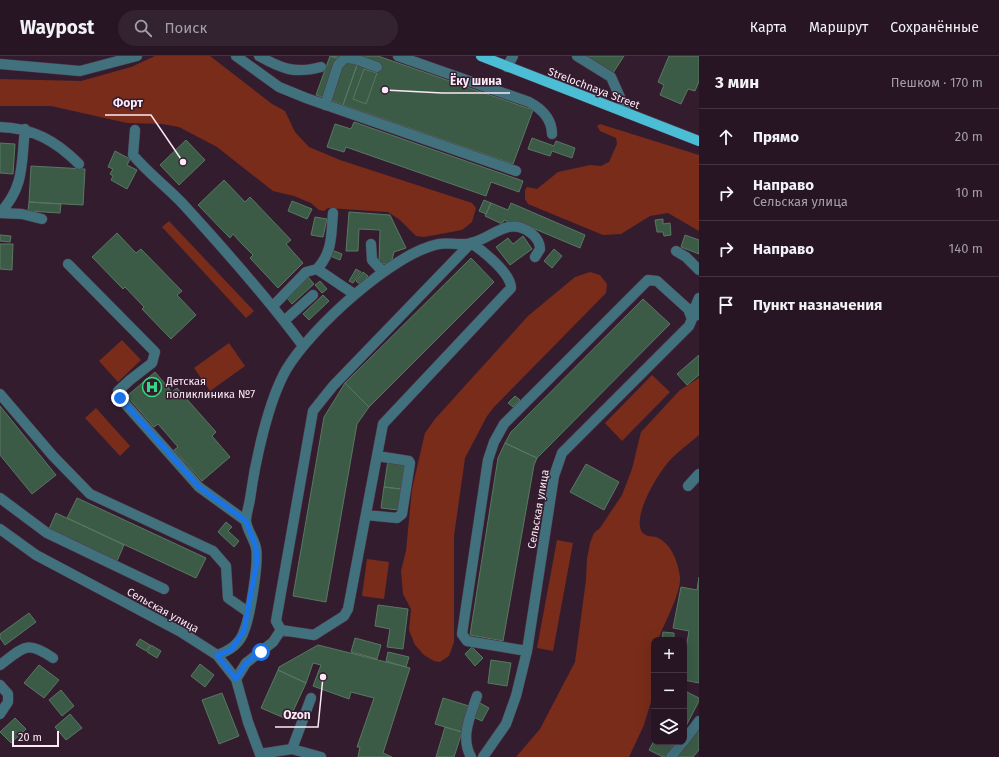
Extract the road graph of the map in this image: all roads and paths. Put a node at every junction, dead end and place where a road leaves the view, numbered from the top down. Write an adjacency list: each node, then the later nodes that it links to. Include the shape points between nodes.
1 (137, 56): 8 (street, via 80,71)
2 (236, 56): 12 (street, via 279,87)
3 (259, 56): 9 (street, via 293,70 304,71)
4 (398, 56): 17 (street, via 541,108 550,123)
5 (481, 56): 11 (main road, Strelochnaya Street)
6 (513, 56): 11 (street)
7 (577, 56): 13 (street, via 611,77)
8 (0, 64)
9 (321, 66)
10 (377, 67): 12 (street, via 345,58 338,65)
11 (507, 67): 13 (main road, Strelochnaya Street)
12 (325, 105): 20 (street)
13 (627, 113): 18 (main road, Strelochnaya Street)
14 (0, 127): 15 (street)
15 (25, 129): 19 (street, via 62,147); 21 (street, via 19,184)
16 (135, 130): 35 (street, via 133,155 182,202)
17 (552, 134)
18 (699, 141)
19 (79, 164)
20 (516, 171)
21 (0, 213): 23 (street, via 22,214)
22 (333, 213): 29 (street, via 327,257)
23 (42, 219)
24 (471, 243): 27 (street, via 507,227 522,228 532,234 540,246); 31 (street, via 440,244 411,255); 40 (street, via 483,251 507,276 511,288 384,424); 49 (street, via 333,386 313,412 276,621)
25 (371, 244): 31 (street, via 372,260)
26 (676, 251): 30 (street)
27 (535, 257)
28 (68, 264): 45 (street, via 155,352 152,363 118,391 120,398 199,487)
29 (317, 269): 32 (street); 35 (street, via 306,272)
30 (699, 270)
31 (383, 272): 32 (street)
32 (354, 294): 38 (street)
33 (313, 295): 37 (street)
34 (699, 298): 36 (street, Сельская улица)
35 (273, 306): 37 (street)
36 (693, 313): 50 (street, Сельская улица, via 689,326 562,453 554,476); 50 (street, via 657,281 648,280 504,424 494,442 488,460 462,634 467,641)
37 (284, 321): 38 (street)
38 (302, 346): 45 (street, via 286,370 272,404 254,474)
39 (0, 394): 48 (street, via 53,456 90,494 212,551 226,566 228,598)
40 (377, 456): 44 (street); 44 (street, via 410,463 402,514 397,518)
41 (699, 474): 42 (street)
42 (688, 486)
43 (0, 498): 47 (street, via 47,533)
44 (366, 515): 49 (street, via 344,616 314,635)
45 (246, 521): 48 (street, via 256,547 257,561)
46 (0, 529): 51 (street, Сельская улица, via 36,555 181,632)
47 (164, 589)
48 (248, 612): 51 (street, via 244,631 239,640 231,650)
49 (281, 630): 54 (street, via 273,642 246,663)
50 (527, 650): 66 (street, Сельская улица, via 506,724)
51 (217, 655): 54 (street, Сельская улица)
52 (53, 658): 53 (street, via 38,648 30,647 22,649)
53 (0, 665)
54 (236, 679): 63 (street, Сельская улица)
55 (0, 685): 58 (street, via 8,694 8,702)
56 (477, 696): 65 (street, via 465,734)
57 (311, 698): 62 (street)
58 (0, 714)
59 (699, 721): 60 (street)
60 (687, 737)
61 (681, 745): 67 (street)
62 (292, 748): 63 (street); 64 (street)
63 (260, 755)
64 (321, 757)
65 (471, 757)
66 (483, 757)
67 (672, 757)

